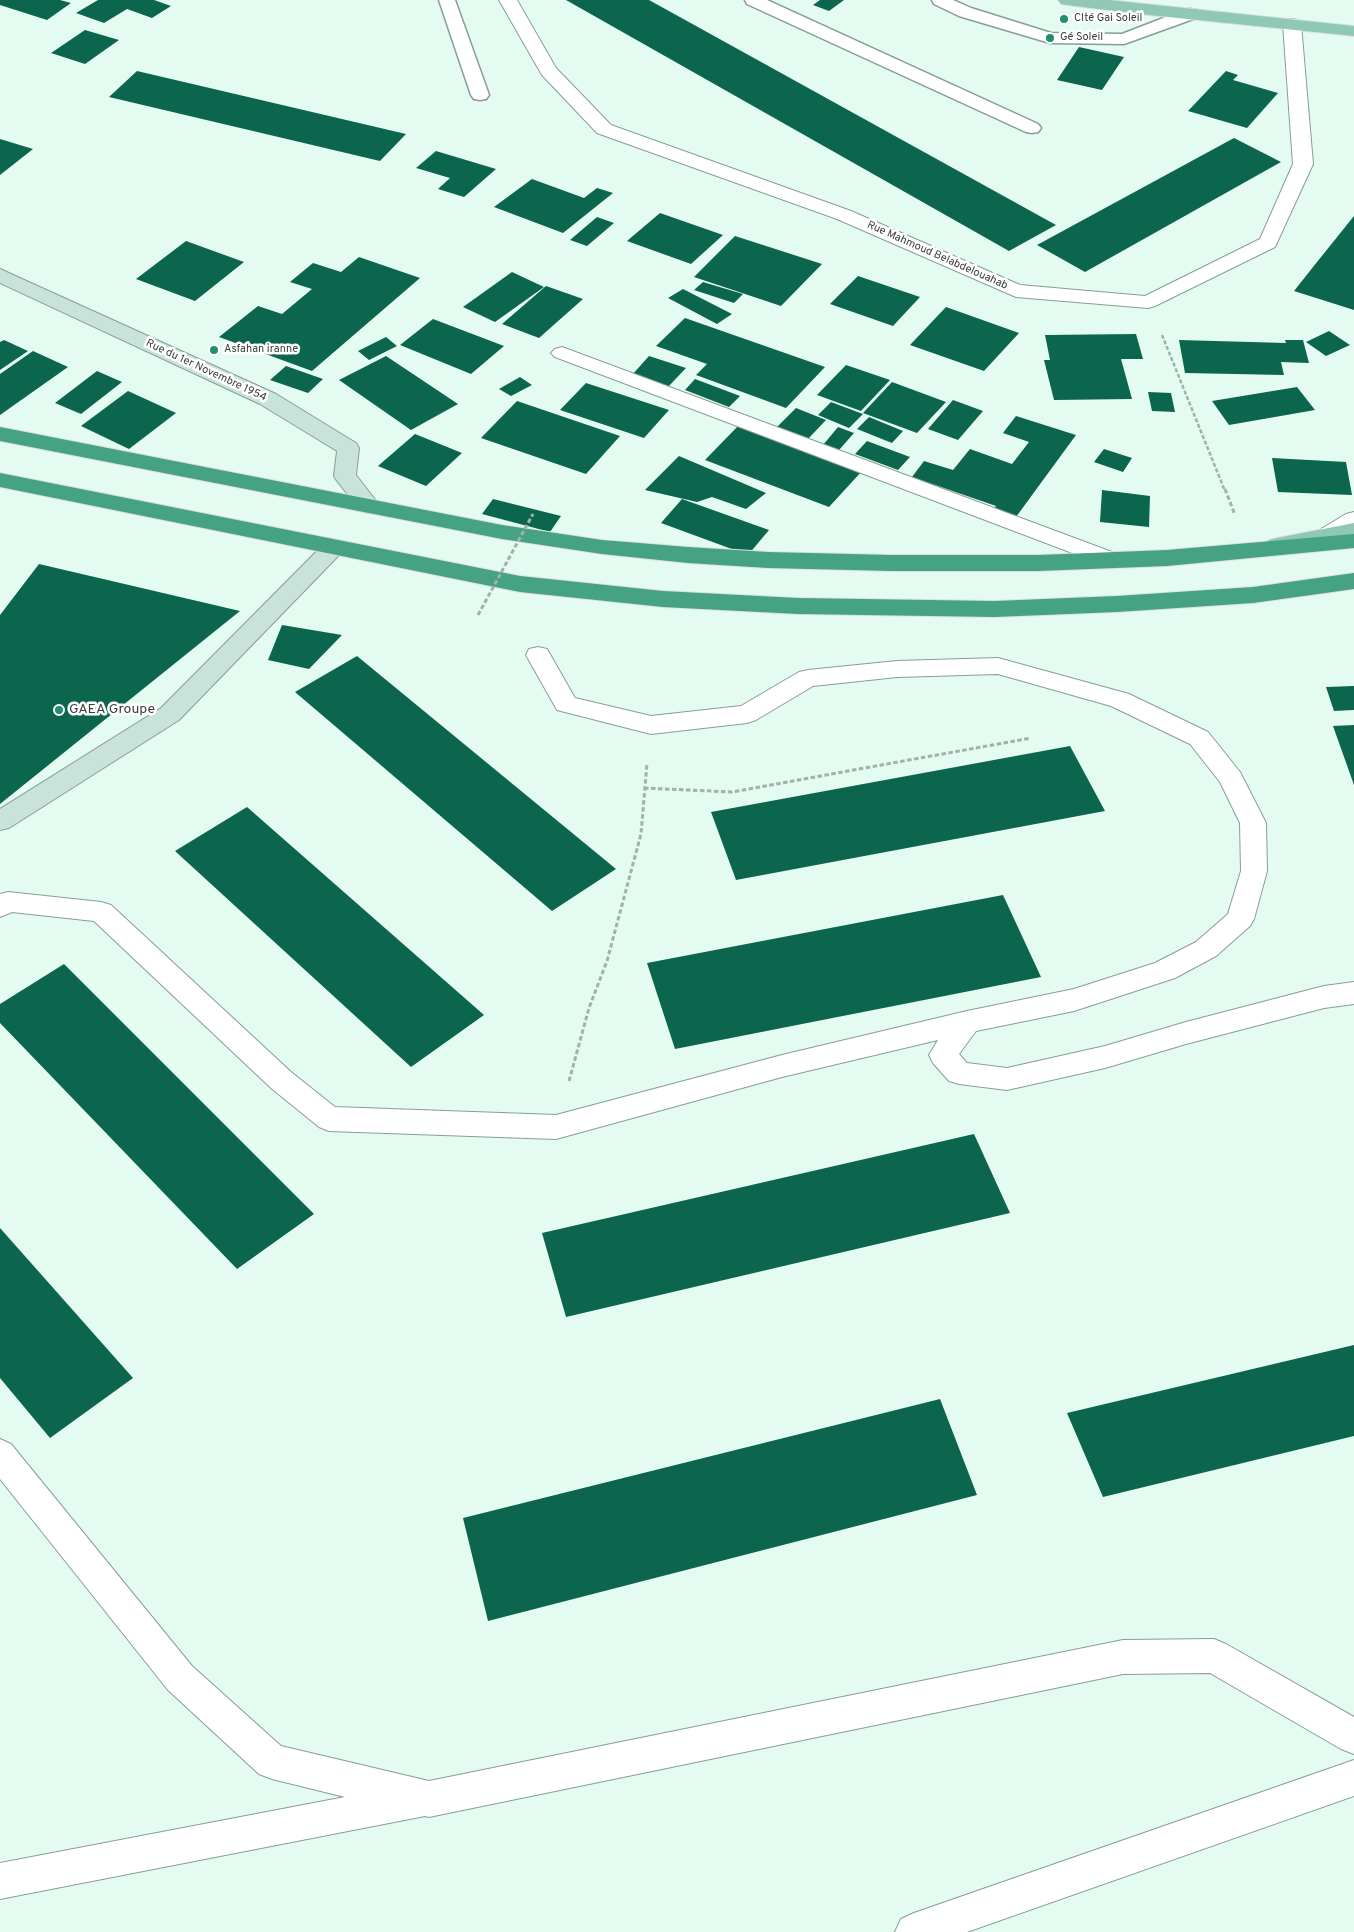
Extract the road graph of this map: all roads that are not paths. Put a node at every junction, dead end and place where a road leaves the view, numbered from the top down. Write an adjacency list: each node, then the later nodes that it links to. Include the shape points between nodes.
1 (447, 0): 9 (lane)
2 (508, 0): 7 (street, Rue Mahmoud Belabdelouahab, via 548,71 604,129 844,215 1016,291 1148,302 1268,243 1303,164)
3 (754, 0): 10 (lane)
4 (940, 0): 6 (lane, via 965,12 1050,38 1124,39)
5 (1067, 0): 6 (main road)
6 (1190, 14): 7 (main road)
7 (1292, 24): 8 (main road)
8 (1354, 31)
9 (480, 95)
10 (1032, 128)
11 (0, 275): 15 (street, Rue du 1er Novembre 1954, via 268,399 348,448 346,476)
12 (562, 353): 22 (street)
13 (0, 434): 15 (highway)
14 (0, 480): 20 (highway)
15 (368, 506): 22 (highway, via 502,532 602,547 688,555 892,563)
16 (1354, 519): 18 (street)
17 (1354, 530): 18 (main road)
18 (1329, 534): 21 (main road)
19 (1354, 541): 21 (highway)
20 (334, 547): 25 (highway, via 520,584 598,594 718,603 995,609); 27 (street, via 170,714)
21 (1235, 553): 22 (highway)
22 (1112, 560)
23 (1354, 581): 25 (highway)
24 (1354, 588): 25 (main road)
25 (1253, 595)
26 (538, 655): 30 (street, via 566,704 651,725 747,714 808,678 897,669 998,666 1120,700 1199,738 1230,778 1253,823 1254,871 1240,919 1206,949 1164,971 1074,1000)
27 (0, 821)
28 (0, 907): 30 (street, via 8,902 101,912 282,1080 329,1119 556,1127 782,1066)
29 (1354, 994): 30 (street, via 1324,997 1105,1057 1007,1080 959,1073 943,1055)
30 (966, 1022)
31 (0, 1454): 34 (street, via 180,1678 272,1760)
32 (1354, 1737): 34 (street, via 1214,1656 1124,1657)
33 (1354, 1778): 36 (street)
34 (429, 1799): 35 (street)
35 (0, 1881)
36 (914, 1932)

